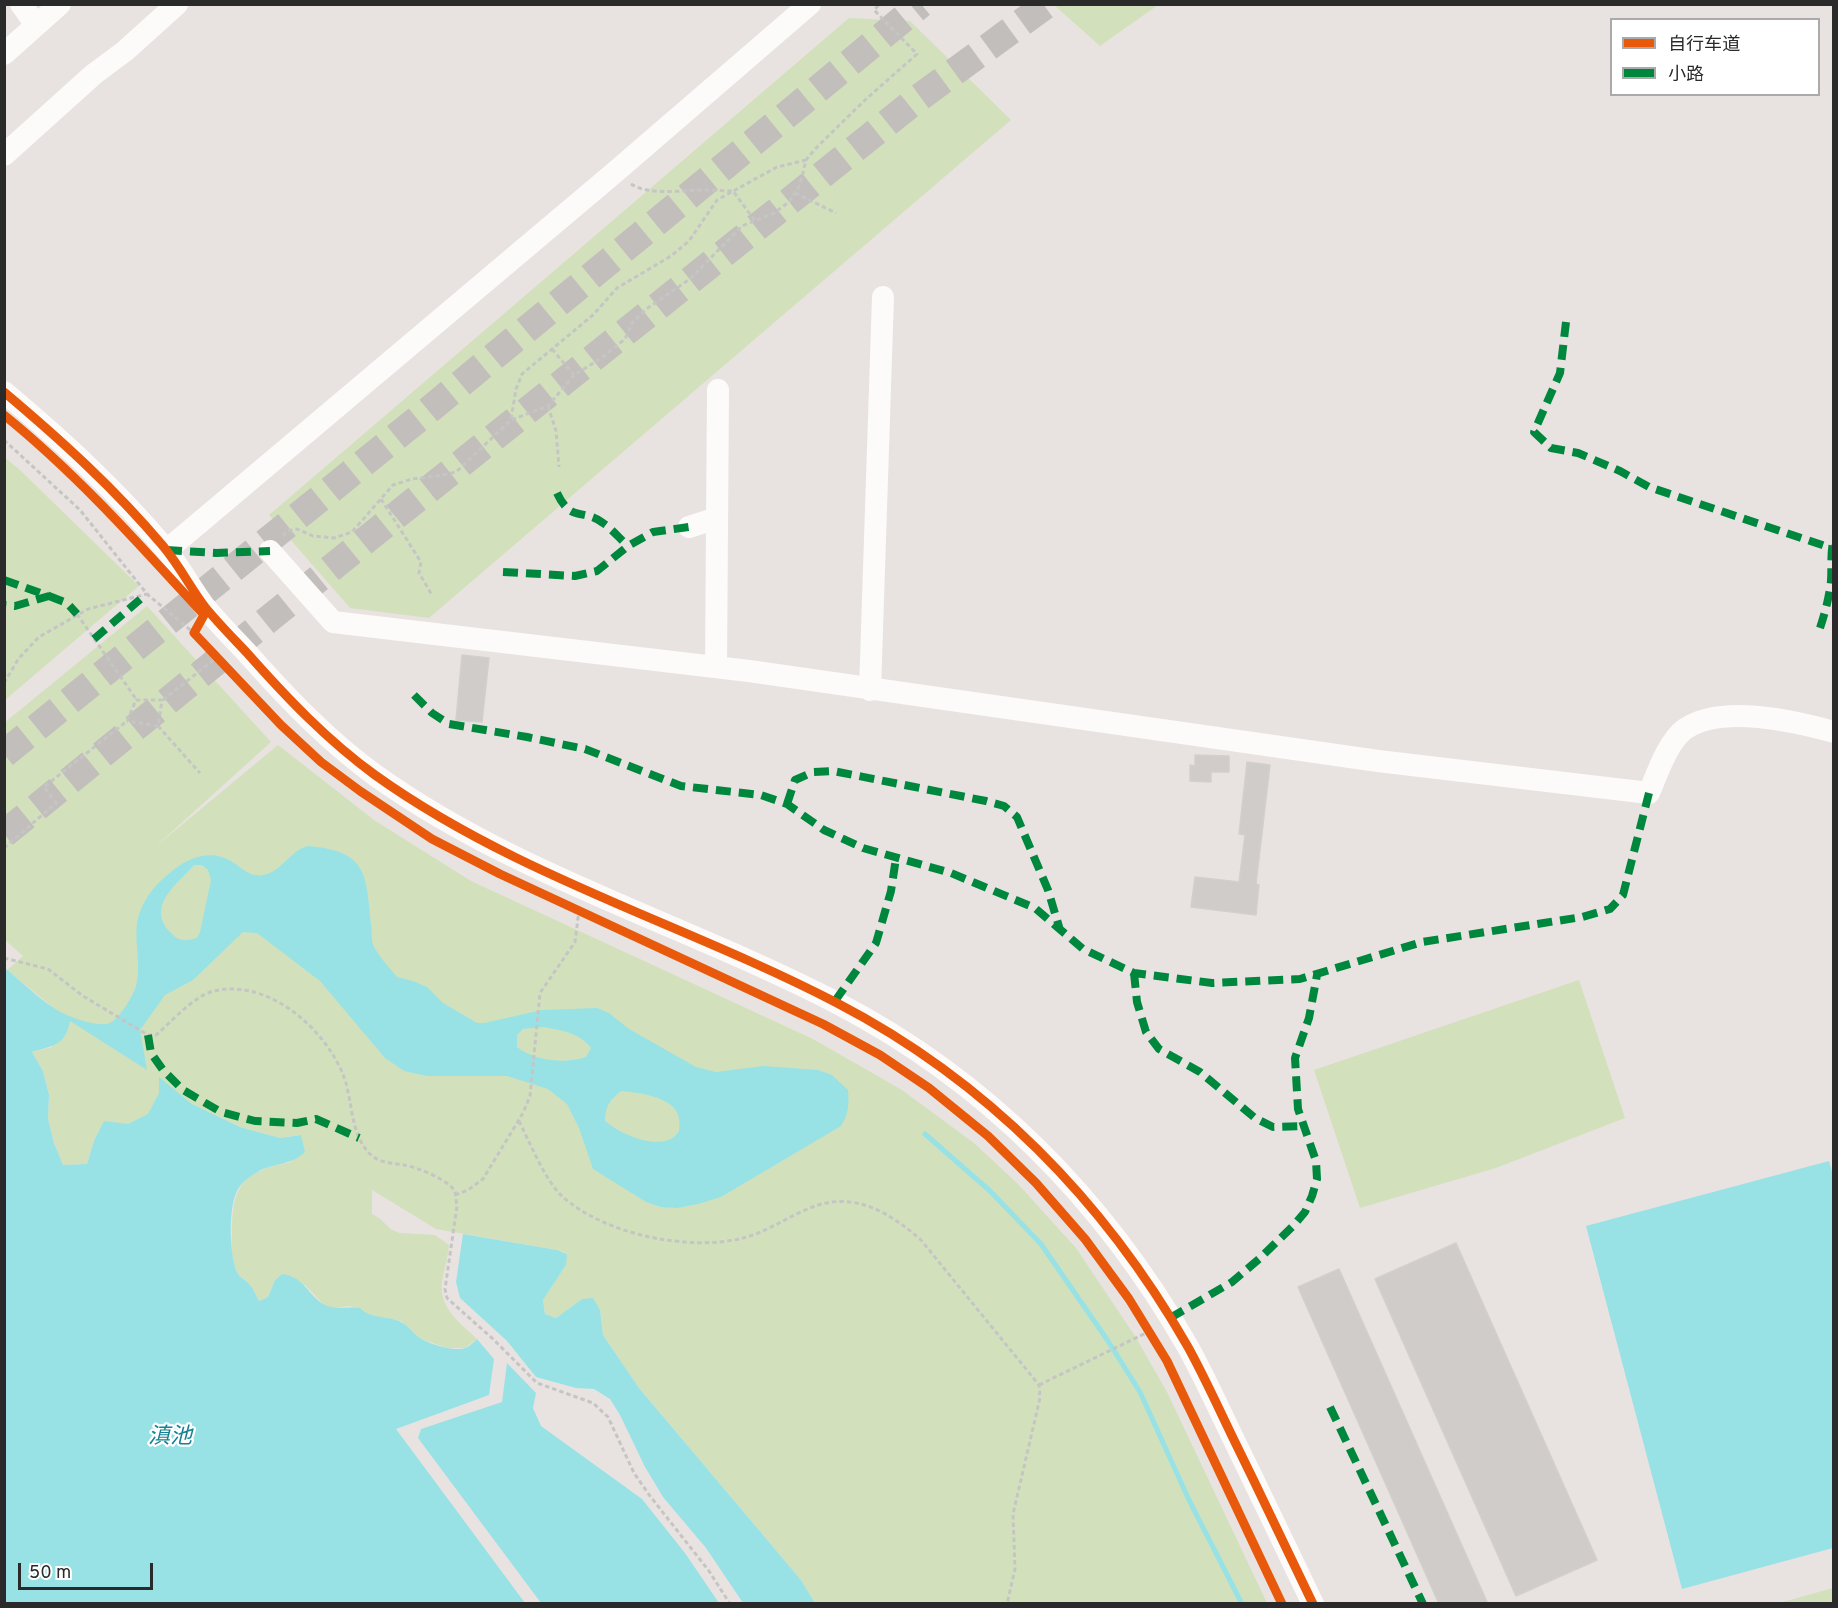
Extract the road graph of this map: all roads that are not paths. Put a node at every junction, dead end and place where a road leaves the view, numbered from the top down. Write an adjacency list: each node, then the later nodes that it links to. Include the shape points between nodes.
1 (21, 4): 5 (street)
2 (60, 4): 5 (street)
3 (177, 4): 7 (street)
4 (810, 4): 13 (street)
5 (36, 25): 6 (street)
6 (4, 54)
7 (4, 155)
8 (883, 297): 16 (street)
9 (718, 390): 11 (street)
10 (4, 392): 13 (street, via 118,494)
11 (717, 518): 12 (street); 15 (street)
12 (689, 527)
13 (167, 550): 18 (street, via 204,606 294,705 375,775 447,822 512,857 835,1001 936,1062 1005,1117 1055,1165 1105,1222 1150,1285 1189,1349)
14 (270, 551): 15 (street, via 333,622)
15 (716, 667): 16 (street)
16 (870, 690): 17 (street, via 1378,761 1649,793 1669,749 1684,729 1707,720 1728,716 1782,719)
17 (1833, 732)
18 (1313, 1604)

